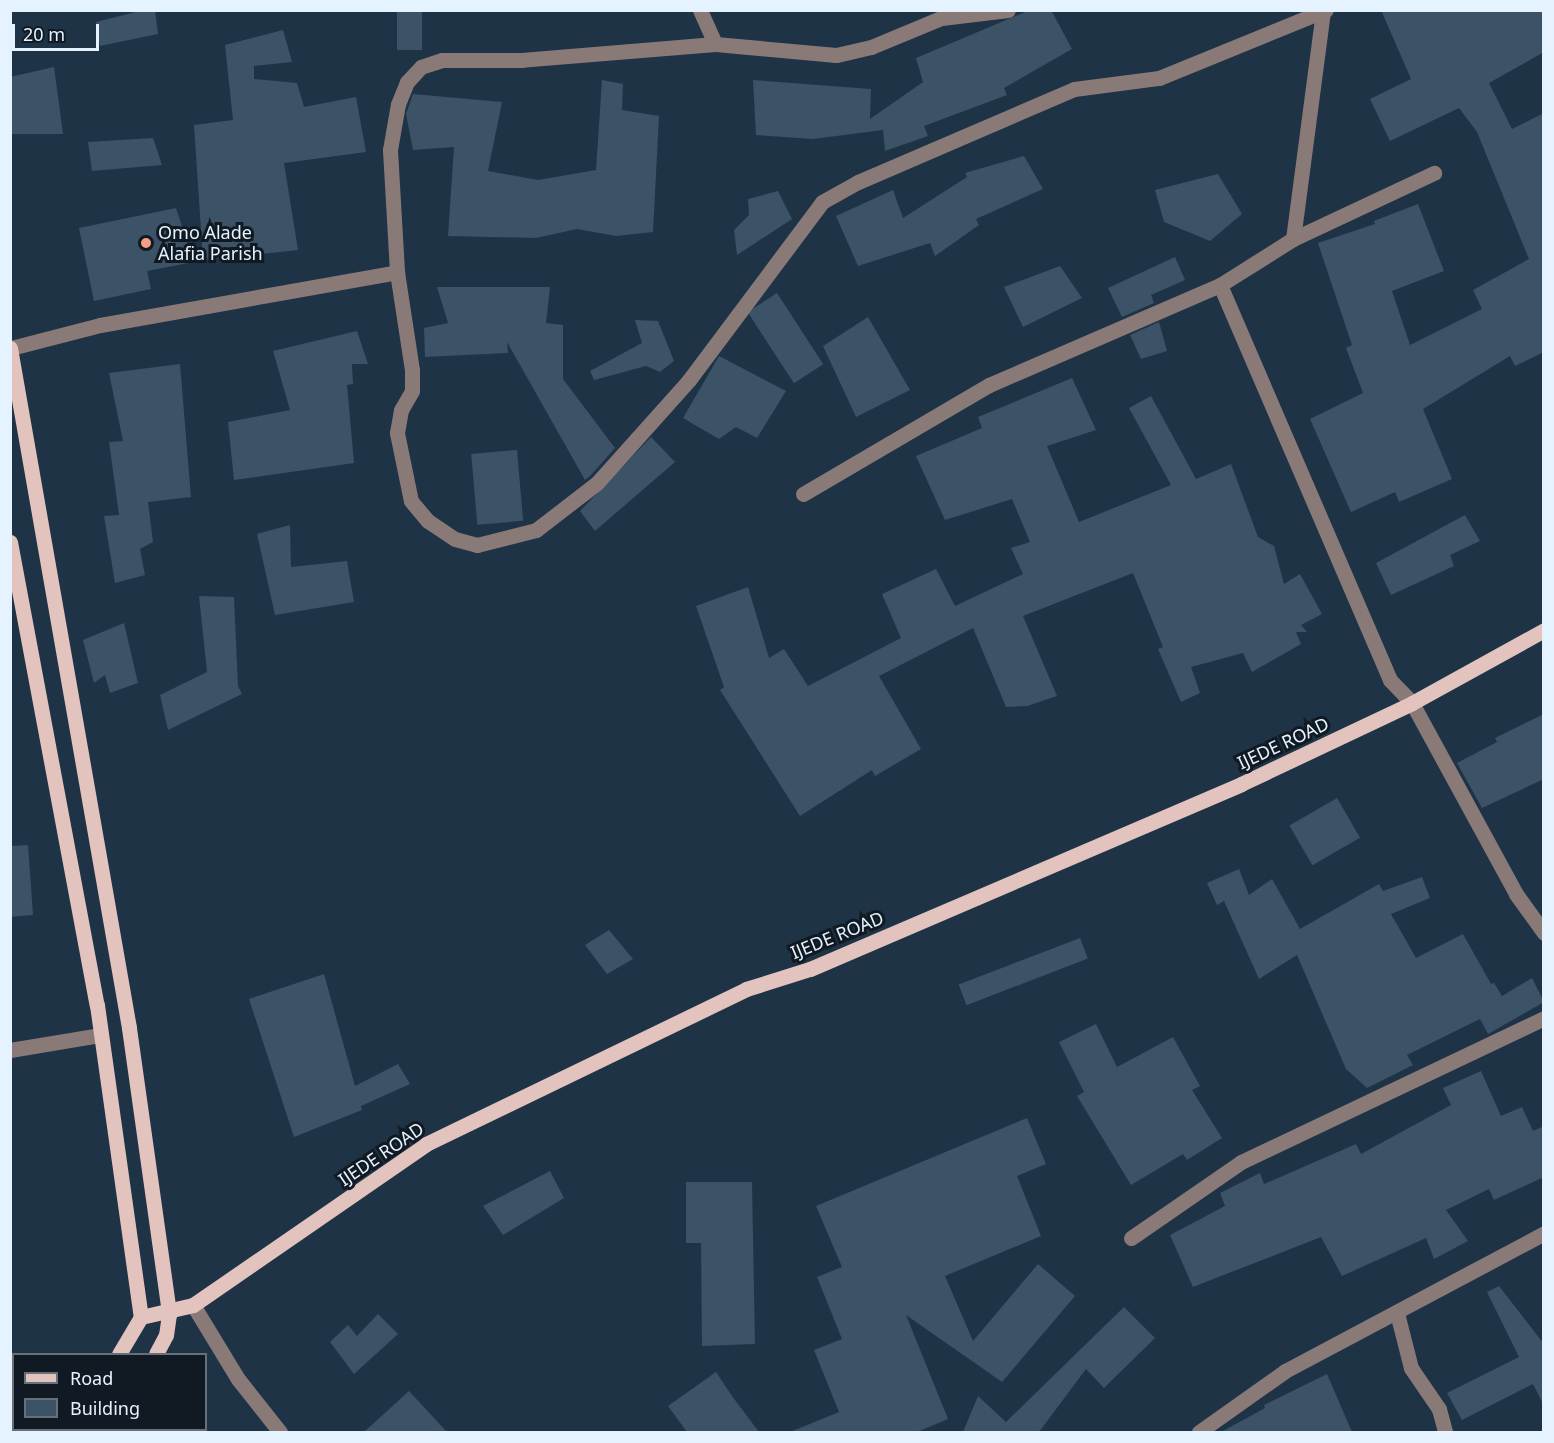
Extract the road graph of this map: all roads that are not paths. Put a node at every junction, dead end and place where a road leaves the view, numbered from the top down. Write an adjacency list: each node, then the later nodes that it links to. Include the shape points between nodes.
1 (700, 10): 4 (street)
2 (1008, 10): 4 (street, via 941,18 871,47 836,55)
3 (1324, 11): 6 (street); 7 (street, via 1160,78 1074,89 858,182 822,202 688,380 597,483 536,530 509,539 477,545 455,539 428,521 411,501 397,433 401,410 412,391 412,370)
4 (714, 44): 7 (street, via 522,60 442,60 421,67 407,82 398,104 390,150)
5 (1434, 173): 6 (street)
6 (1293, 239): 8 (street)
7 (397, 272): 9 (street, via 100,325)
8 (1220, 285): 10 (street, via 989,385); 13 (street, via 1390,680)
9 (10, 348): 22 (main road, via 121,977)
10 (803, 494)
11 (10, 542): 16 (main road)
12 (1544, 630): 13 (main road, IJEDE ROAD)
13 (1412, 703): 14 (street, via 1516,894); 20 (main road, IJEDE ROAD, via 1220,793 810,969 746,989 426,1144)
14 (1544, 933)
15 (1544, 1018): 19 (street, via 1241,1162)
16 (101, 1035): 17 (street); 23 (main road)
17 (10, 1050)
18 (1544, 1233): 21 (street)
19 (1131, 1238)
20 (193, 1305): 22 (main road, IJEDE ROAD); 26 (street, via 238,1379)
21 (1396, 1313): 27 (street, via 1257,1388); 28 (street, via 1412,1368 1439,1409)
22 (169, 1314): 23 (main road, IJEDE ROAD); 25 (main road, via 166,1335)
23 (141, 1317): 24 (main road)
24 (120, 1353)
25 (157, 1353)
26 (280, 1432)
27 (1199, 1432)
28 (1446, 1432)

